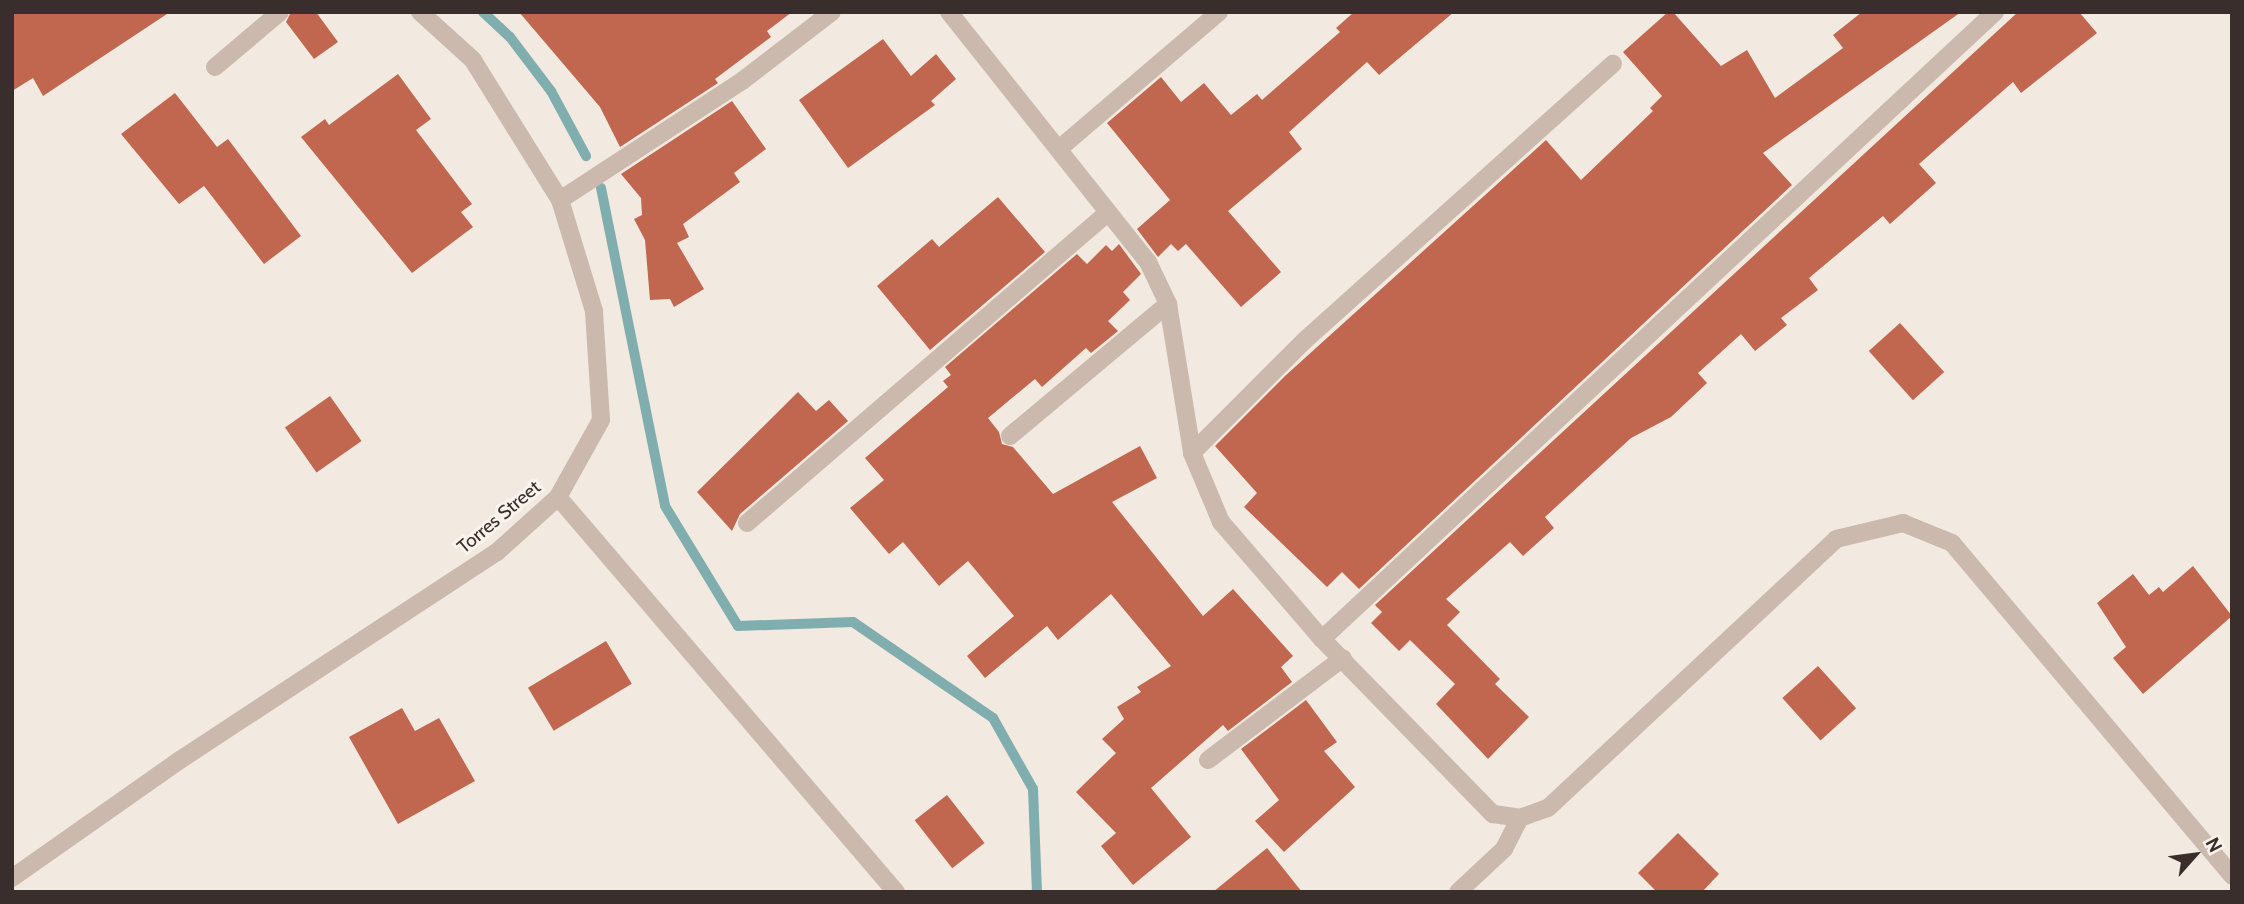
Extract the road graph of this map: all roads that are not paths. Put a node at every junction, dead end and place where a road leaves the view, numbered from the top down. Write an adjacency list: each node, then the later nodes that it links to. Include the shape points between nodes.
1 (280, 12): 8 (street)
2 (420, 12): 10 (street, Torres Street, via 472,60)
3 (832, 12): 10 (street, via 742,82)
4 (949, 12): 9 (street)
5 (1219, 12): 9 (street)
6 (1995, 12): 17 (street)
7 (1613, 64): 14 (street, via 1304,341)
8 (215, 67)
9 (1059, 149): 11 (street)
10 (560, 200): 15 (street, Torres Street, via 594,311 601,420)
11 (1108, 212): 12 (street, via 1147,262); 16 (street)
12 (1168, 304): 13 (street); 14 (street)
13 (1010, 436)
14 (1192, 453): 17 (street, via 1221,522)
15 (558, 497): 22 (street, Torres Street, via 497,552 180,760); 23 (street)
16 (747, 523)
17 (1322, 639): 18 (street)
18 (1343, 658): 19 (street); 20 (street, via 1493,814)
19 (1208, 760)
20 (1520, 818): 21 (street, via 1548,808 1836,539 1903,523 1952,543); 24 (street, via 1504,849)
21 (2232, 876)
22 (12, 878)
23 (896, 892)
24 (1458, 892)

